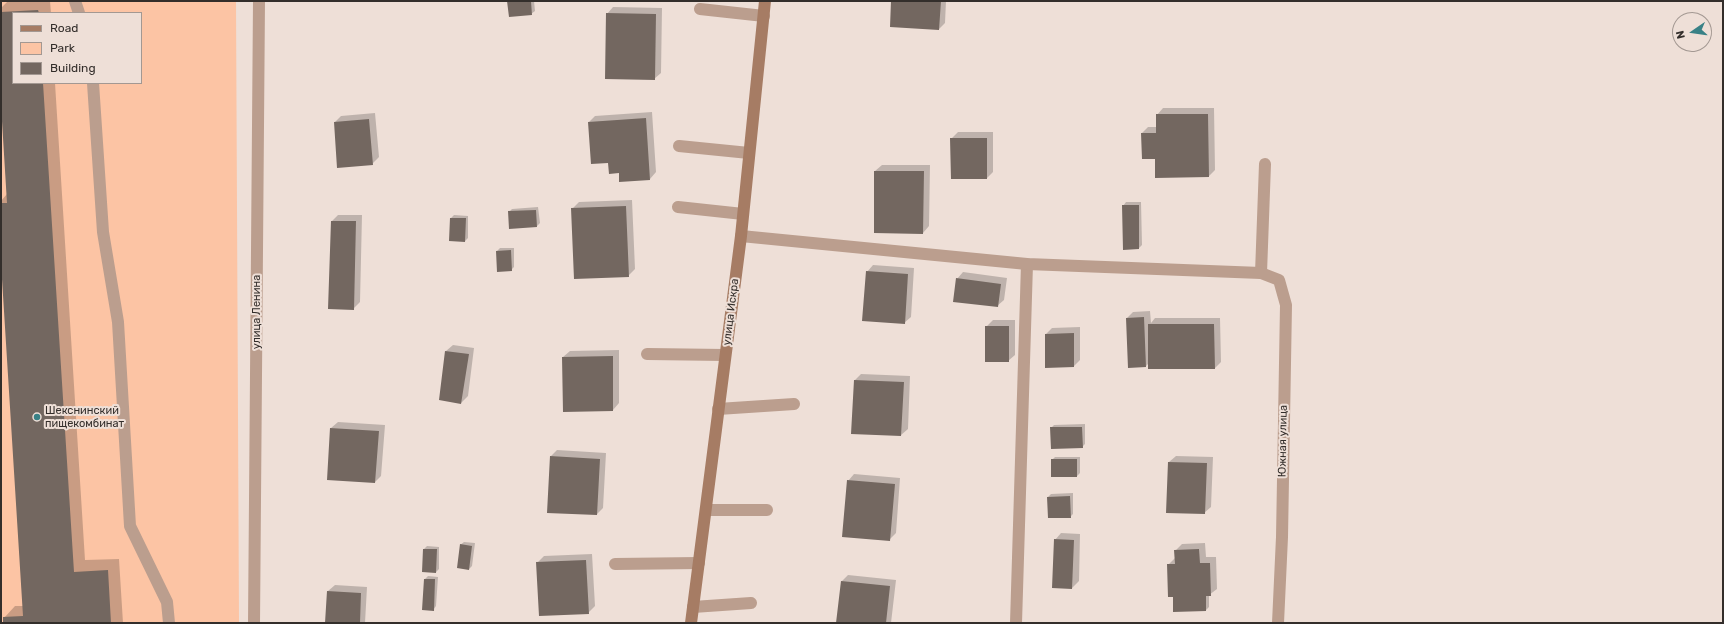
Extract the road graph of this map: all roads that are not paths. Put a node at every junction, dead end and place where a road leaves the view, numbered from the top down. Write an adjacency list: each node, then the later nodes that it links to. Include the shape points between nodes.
1 (74, 1): 5 (street)
2 (259, 1): 27 (street, улица Ленина)
3 (765, 1): 6 (street, улица Искра)
4 (700, 9): 6 (street)
5 (79, 12)
6 (764, 16): 9 (street, улица Искра)
7 (93, 84): 26 (street, via 103,232 118,322 130,526 167,602)
8 (679, 146): 9 (street)
9 (750, 153): 12 (street, улица Искра)
10 (1265, 164): 15 (street)
11 (678, 207): 12 (street)
12 (743, 214): 13 (street, улица Искра)
13 (741, 236): 14 (street); 17 (street, улица Искра)
14 (1027, 264): 15 (street); 29 (street)
15 (1261, 273): 30 (street, Южная улица, via 1279,280 1286,305)
16 (647, 354): 17 (street)
17 (725, 355): 19 (street, улица Искра)
18 (794, 404): 19 (street)
19 (718, 409): 20 (street, улица Искра)
20 (706, 510): 21 (street); 22 (street, улица Искра)
21 (766, 510)
22 (699, 563): 23 (street); 25 (street, улица Искра)
23 (615, 564)
24 (751, 603): 25 (street)
25 (693, 607): 28 (street, улица Искра)
26 (169, 623)
27 (254, 623)
28 (691, 623)
29 (1016, 623)
30 (1278, 623)

